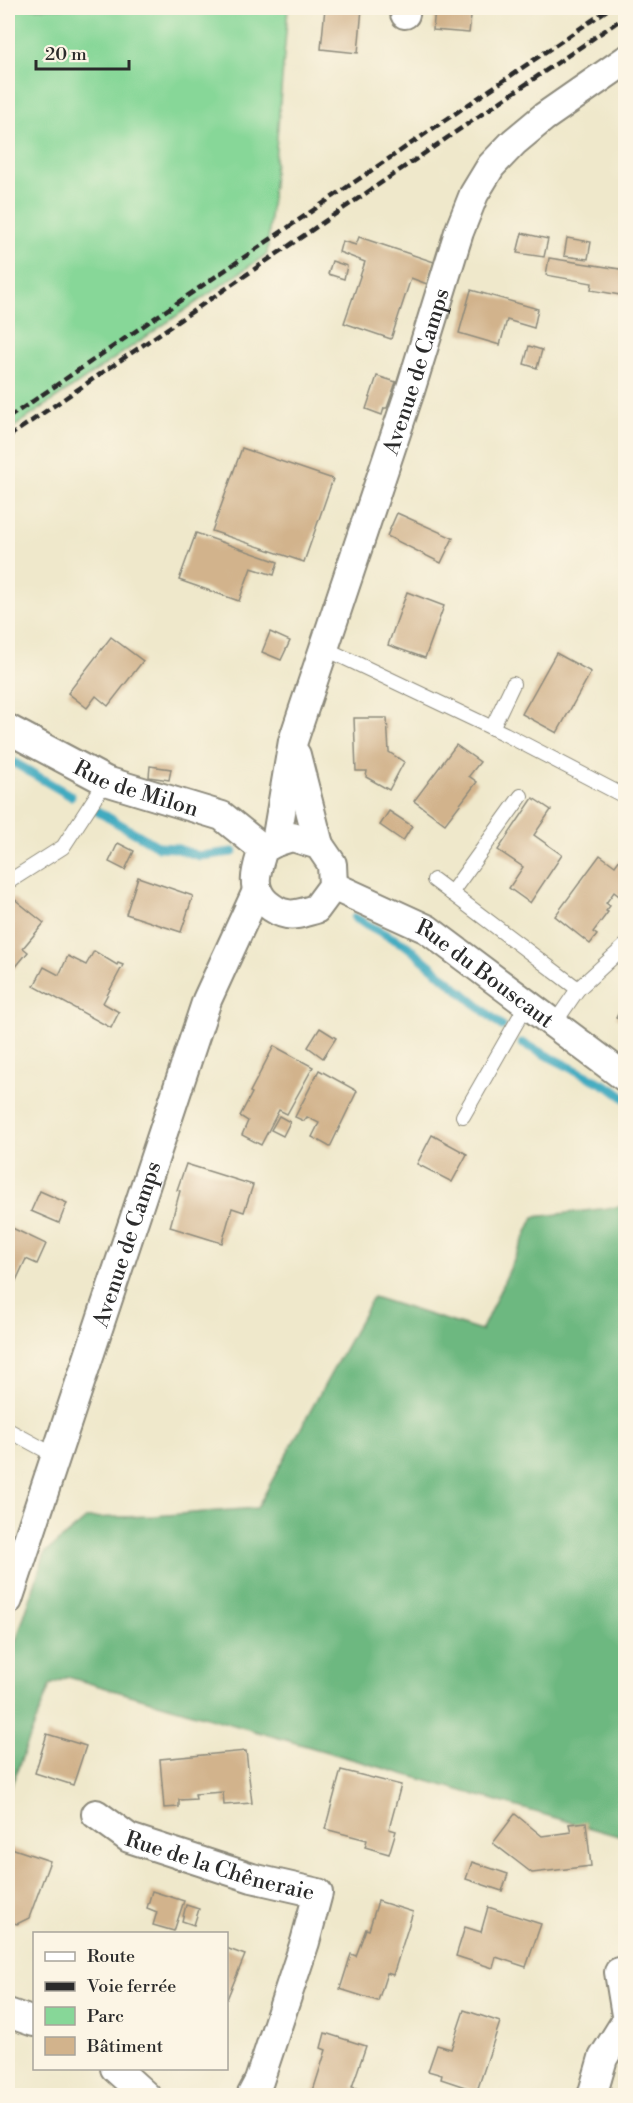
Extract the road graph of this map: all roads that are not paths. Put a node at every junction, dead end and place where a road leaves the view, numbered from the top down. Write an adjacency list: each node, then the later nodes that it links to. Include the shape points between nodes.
1 (626, 60): 2 (street, Avenue de Camps, via 514,142 491,166 474,194)
2 (324, 648): 4 (lane); 6 (street, Avenue de Camps)
3 (513, 684): 4 (lane)
4 (492, 728): 9 (lane)
5 (8, 729): 7 (street, Rue de Milon)
6 (293, 741): 10 (street, Avenue de Camps); 11 (street)
7 (106, 781): 10 (street, Rue de Milon, via 222,816); 13 (lane, via 63,848)
8 (521, 796): 16 (lane)
9 (626, 797)
10 (269, 845): 11 (street, via 292,837); 15 (street, via 256,873)
11 (319, 845): 14 (street, via 332,864)
12 (434, 880): 16 (lane)
13 (8, 882)
14 (333, 886): 15 (street, via 316,909 289,915 275,910); 19 (street, Rue du Bouscaut, via 427,929)
15 (256, 891): 24 (street, Avenue de Camps, via 207,1000)
16 (451, 893): 18 (lane)
17 (626, 945): 18 (lane)
18 (578, 989): 20 (lane)
19 (527, 1004): 20 (street, Rue du Bouscaut); 22 (lane)
20 (554, 1024): 21 (street, Rue du Bouscaut)
21 (626, 1078)
22 (463, 1116)
23 (8, 1430): 24 (lane)
24 (56, 1456): 25 (street, Avenue de Camps)
25 (8, 1600)
26 (96, 1814): 34 (street, Rue de la Chêneraie, via 129,1838 252,1878 318,1893 302,1953)
27 (619, 1972): 29 (street)
28 (8, 2013): 31 (street)
29 (626, 2015)
30 (626, 2021): 35 (street, via 603,2058)
31 (33, 2022)
32 (117, 2070): 33 (street)
33 (146, 2096)
34 (251, 2096)
35 (592, 2096)

